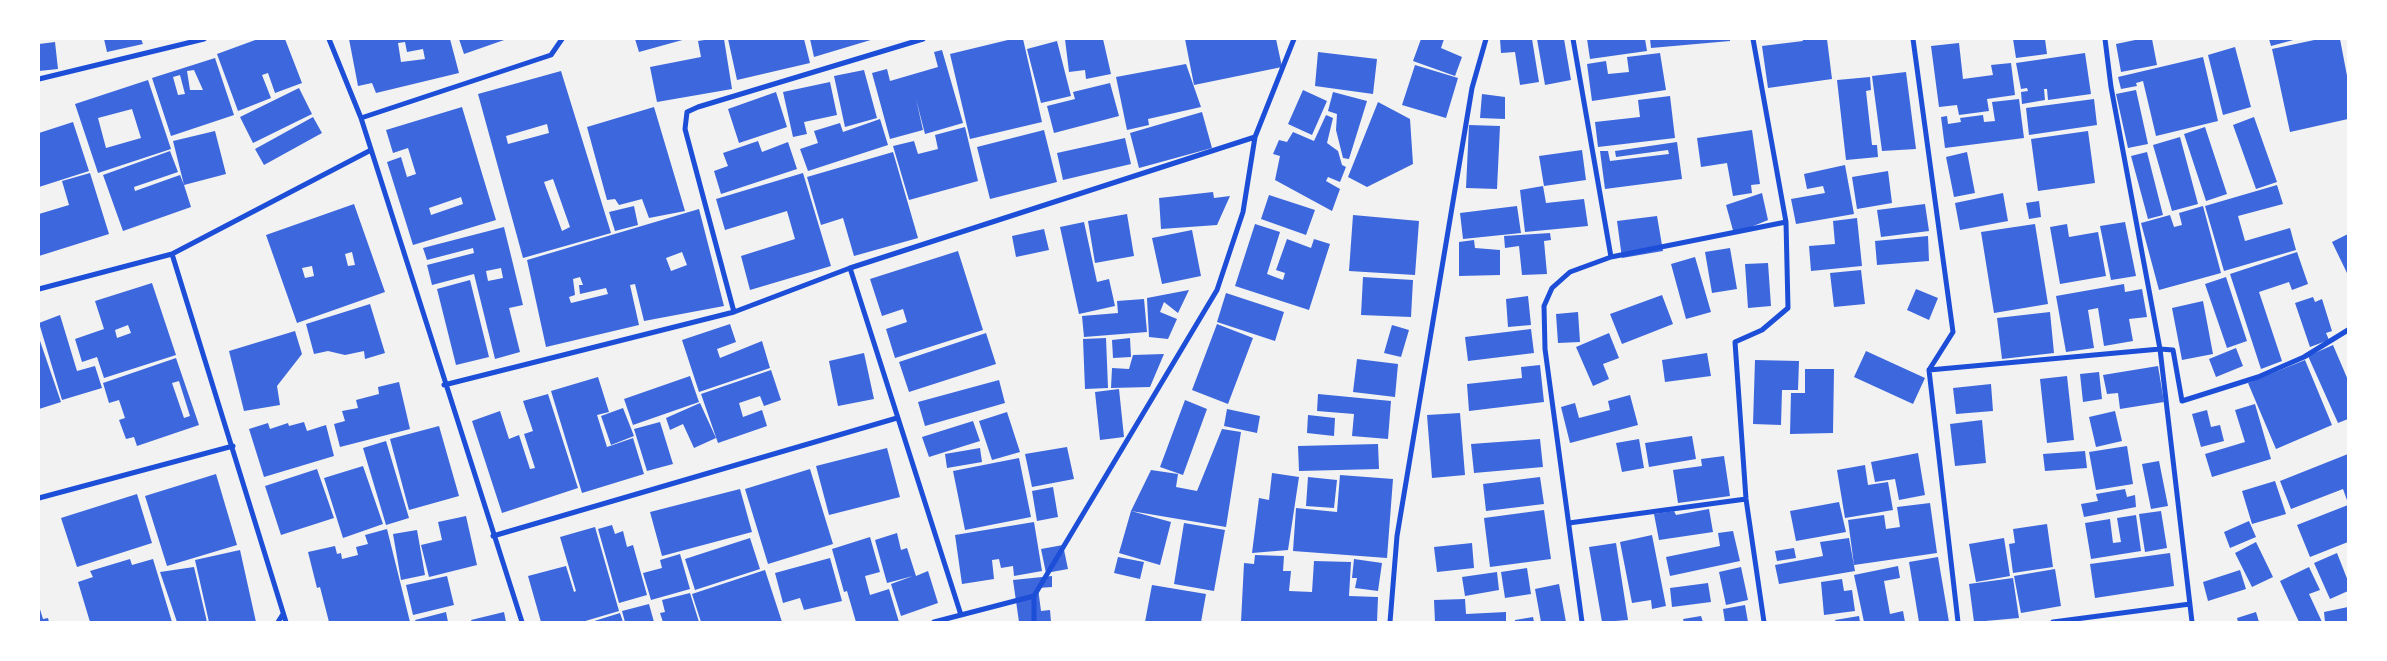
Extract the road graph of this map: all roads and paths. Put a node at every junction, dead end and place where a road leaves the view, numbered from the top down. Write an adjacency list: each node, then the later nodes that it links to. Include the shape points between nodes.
1 (204, 39): 11 (street)
2 (329, 39): 12 (street)
3 (562, 39): 12 (street, via 551,55)
4 (923, 39): 20 (street, via 687,112 685,129)
5 (1294, 39): 13 (street)
6 (1486, 39): 40 (street, via 1472,88 1397,536)
7 (1573, 39): 17 (street)
8 (1753, 39): 15 (street)
9 (1914, 39): 23 (street, via 1953,332)
10 (2105, 39): 22 (street)
11 (39, 79)
12 (361, 118): 14 (street)
13 (1254, 137): 18 (street); 31 (street, via 1243,212 1217,290)
14 (371, 150): 16 (street); 24 (street)
15 (1786, 222): 17 (street); 28 (street, via 1788,308 1762,330 1735,342)
16 (172, 254): 19 (street); 26 (street)
17 (1611, 257): 29 (street, via 1570,272 1552,288 1544,306 1545,348)
18 (850, 268): 20 (street); 25 (street)
19 (39, 289)
20 (734, 312): 24 (street)
21 (2348, 330): 22 (street, via 2304,357 2258,377 2182,401 2173,350)
22 (2160, 349): 23 (street); 32 (street)
23 (1929, 370): 43 (street)
24 (444, 385): 30 (street)
25 (897, 418): 30 (street); 34 (street)
26 (233, 446): 27 (street); 33 (street)
27 (39, 498)
28 (1746, 499): 29 (street); 42 (street)
29 (1569, 523): 41 (street)
30 (494, 536): 37 (street)
31 (1034, 596): 34 (street); 39 (street)
32 (2190, 604): 44 (street); 45 (street)
33 (283, 614): 35 (street); 36 (street)
34 (960, 615): 38 (street)
35 (278, 622)
36 (286, 622)
37 (522, 622)
38 (934, 622)
39 (1034, 622)
40 (1390, 622)
41 (1582, 622)
42 (1764, 622)
43 (1958, 622)
44 (2053, 622)
45 (2192, 622)

